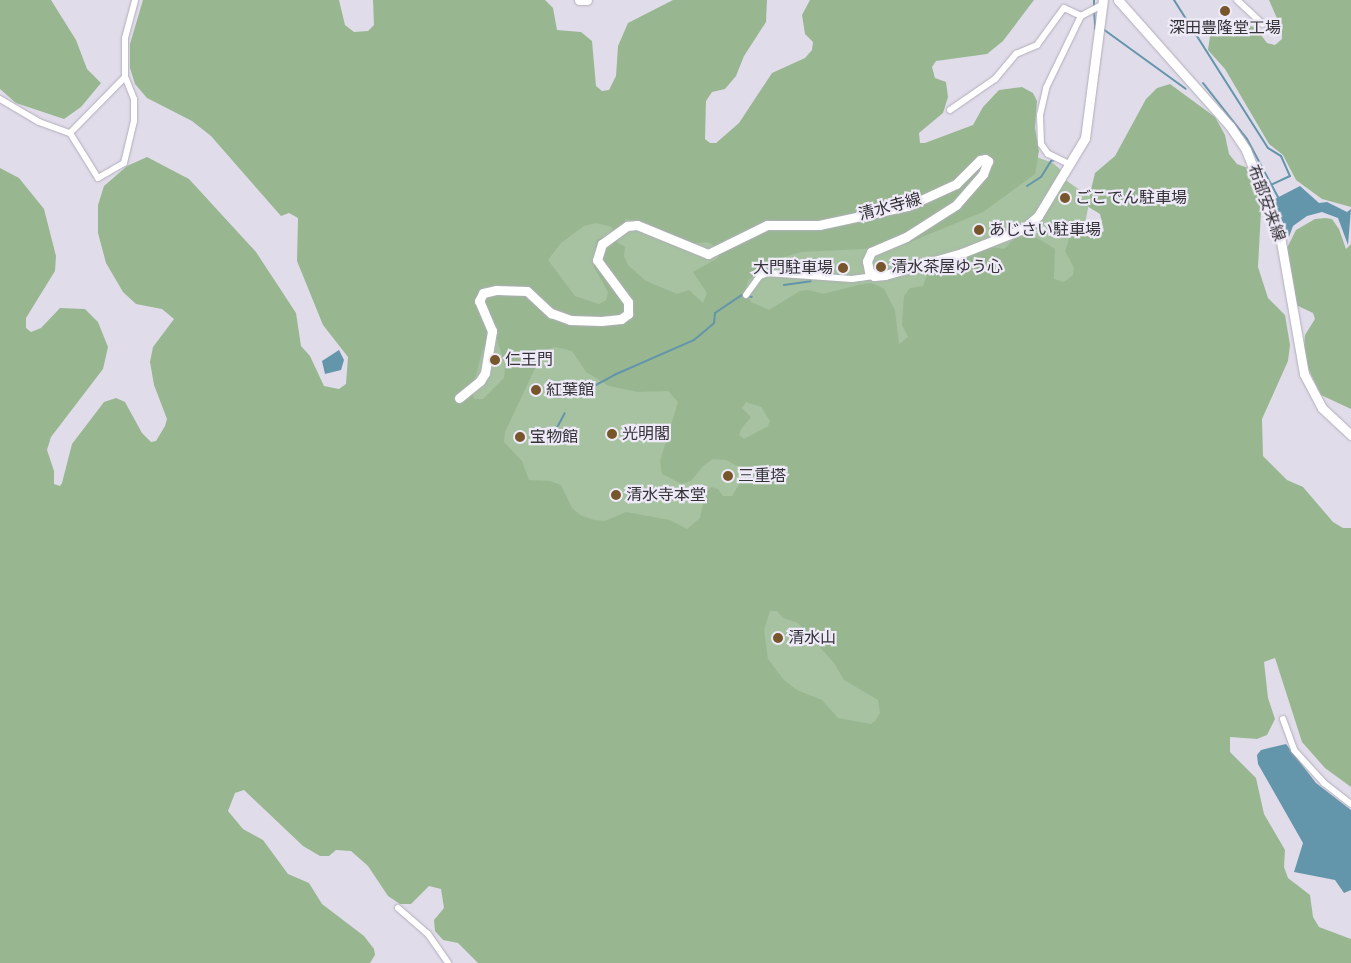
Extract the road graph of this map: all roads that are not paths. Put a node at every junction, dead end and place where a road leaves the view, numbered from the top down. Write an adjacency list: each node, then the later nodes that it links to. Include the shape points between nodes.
1 (135, 0): 9 (street, via 125,38)
2 (579, 0): 3 (main road)
3 (586, 0)
4 (1118, 0): 17 (main road, 布部安来線, via 1230,126 1246,150 1280,236 1304,374 1322,408)
5 (1237, 0): 8 (street)
6 (1102, 2): 7 (street); 13 (main road, via 1088,120 1084,138)
7 (1081, 16): 11 (street, via 1064,8 1037,45 1016,54 995,79); 13 (street, via 1046,88 1040,115 1041,144 1048,154)
8 (1263, 24)
9 (125, 77): 12 (street); 12 (street, via 134,99 134,116 124,163 98,178)
10 (0, 99): 12 (street, via 39,122)
11 (950, 110)
12 (70, 133)
13 (1071, 165): 14 (main road, via 1038,216 1024,229 962,253)
14 (874, 276): 15 (street, via 852,279 767,273 760,276); 16 (main road, 清水寺線, via 867,266 871,252 906,237 956,205 983,174 988,161 980,160 956,184 908,206 819,225 767,225 708,254 637,225 626,226 602,244 597,260 628,302 628,314 611,320 570,320 551,312 527,290 483,293 479,301 492,331 484,373 480,381)
15 (746, 295)
16 (459, 398)
17 (1351, 436)
18 (1283, 720): 19 (street, via 1294,750 1324,783)
19 (1351, 804)
20 (398, 908): 21 (street, via 428,934)
21 (448, 963)

